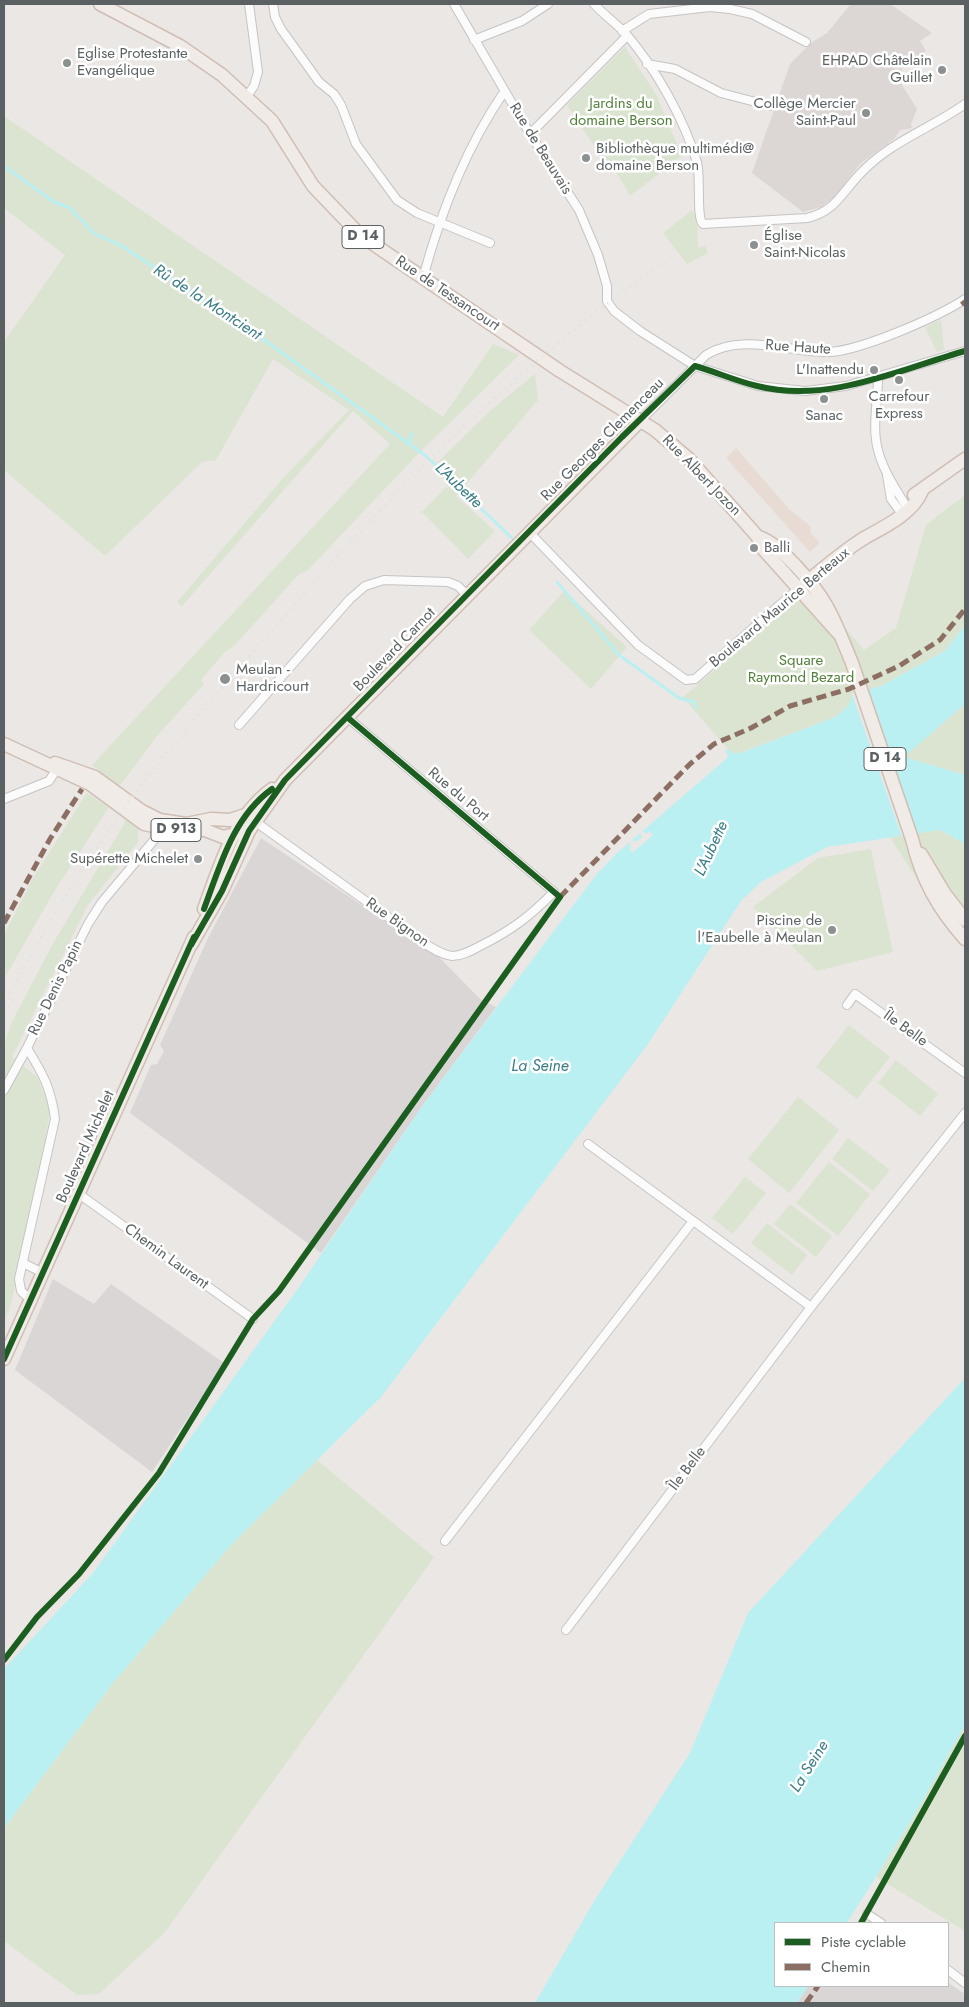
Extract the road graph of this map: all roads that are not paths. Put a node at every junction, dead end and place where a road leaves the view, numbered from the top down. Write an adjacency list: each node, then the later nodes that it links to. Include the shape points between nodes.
1 (100, 4): 12 (main road, D 14, via 180,46)
2 (249, 4): 12 (street, via 258,72)
3 (273, 4): 16 (street, via 275,17 287,39 318,82 334,94 362,154 397,200 417,213)
4 (454, 4): 8 (street, Rue de Beauvais)
5 (548, 4): 8 (street, via 522,21)
6 (594, 4): 7 (street)
7 (625, 33): 9 (street, via 649,14 710,7 752,14); 10 (street); 15 (street)
8 (474, 40): 11 (street, Rue de Beauvais)
9 (806, 42)
10 (647, 64): 13 (street, via 672,102 697,161 698,214 703,224 807,218 828,210 891,146); 14 (street, via 675,69 721,92)
11 (504, 92): 15 (street, Rue de Beauvais); 16 (street, via 470,146)
12 (247, 96): 18 (main road, Rue de Tessancourt / D 14, via 272,121 301,170 339,216 360,235)
13 (965, 104)
14 (771, 106)
15 (530, 134): 21 (street, Rue de Beauvais, via 579,210 598,255 607,286 607,301 614,311 640,332)
16 (439, 221): 17 (street); 18 (street)
17 (490, 242)
18 (423, 278): 23 (main road, Rue de Tessancourt / D 14, via 567,376)
19 (964, 301): 21 (street, Rue Haute, via 868,343 842,350 745,345 710,352)
20 (965, 352): 22 (street)
21 (695, 366): 22 (street, via 758,386 805,391); 23 (street, Rue Georges Clemenceau)
22 (878, 378): 25 (street, via 877,448 890,495)
23 (641, 420): 26 (main road, Rue Georges Clemenceau); 27 (main road, Rue Albert Jozon / D 14, via 680,450)
24 (965, 459): 25 (main road, Boulevard Maurice Berteaux, via 922,491 918,502)
25 (903, 508): 28 (main road, Boulevard Maurice Berteaux, via 877,523 865,537)
26 (525, 535): 29 (street, Boulevard Maurice Berteaux, via 638,644 682,679 695,679); 30 (main road, Boulevard Carnot)
27 (757, 536): 28 (main road, Rue Albert Jozon / D 14, via 772,542); 29 (main road, Rue Albert Jozon / D 14, via 764,550)
28 (810, 580): 29 (main road, Boulevard Maurice Berteaux); 31 (main road, Rue Albert Jozon / D 14, via 827,603)
29 (799, 588): 31 (main road, Rue Albert Jozon / D 14)
30 (467, 595): 32 (main road, Boulevard Carnot); 33 (street, via 458,586 434,580 384,580 365,586)
31 (840, 636): 39 (main road, Rue Albert Jozon / D 14, via 858,679)
32 (347, 717): 38 (main road, Boulevard Carnot, via 286,780 260,798); 40 (street, Rue du Port)
33 (239, 725)
34 (4, 744): 35 (main road, D 913)
35 (58, 766): 36 (street, via 49,781); 37 (main road, D 913, via 94,786 144,824)
36 (4, 799)
37 (166, 826): 38 (main road, D 913); 38 (main road, D 913, via 211,819); 44 (street, Rue Denis Papin, via 102,902 88,924)
38 (238, 831): 40 (street, Rue Bignon, via 427,945 451,956 462,955 506,933 524,921); 49 (main road, Boulevard Michelet, via 222,891 191,945)
39 (912, 839): 41 (main road, D 14, via 945,894); 42 (main road, D 14, via 929,891)
40 (554, 892)
41 (965, 920)
42 (965, 939)
43 (847, 1005): 45 (street, Île Belle, via 855,994)
44 (27, 1048): 46 (street); 51 (street, Rue Denis Papin, via 52,1096 55,1119)
45 (965, 1073)
46 (4, 1090)
47 (965, 1113): 54 (street, Île Belle)
48 (588, 1144): 50 (street)
49 (79, 1194): 52 (main road, Boulevard Michelet); 55 (street, Chemin Laurent)
50 (693, 1220): 54 (street); 57 (street)
51 (23, 1263): 52 (street); 53 (street, Rue Denis Papin, via 20,1287)
52 (43, 1273): 53 (main road, Boulevard Michelet)
53 (31, 1300): 56 (main road, Boulevard Michelet)
54 (811, 1307): 58 (street, Île Belle)
55 (253, 1319)
56 (4, 1359)
57 (445, 1540)
58 (566, 1630)
59 (868, 1914): 60 (street)
60 (880, 1922)
61 (949, 1971): 62 (street)
62 (965, 1982)

